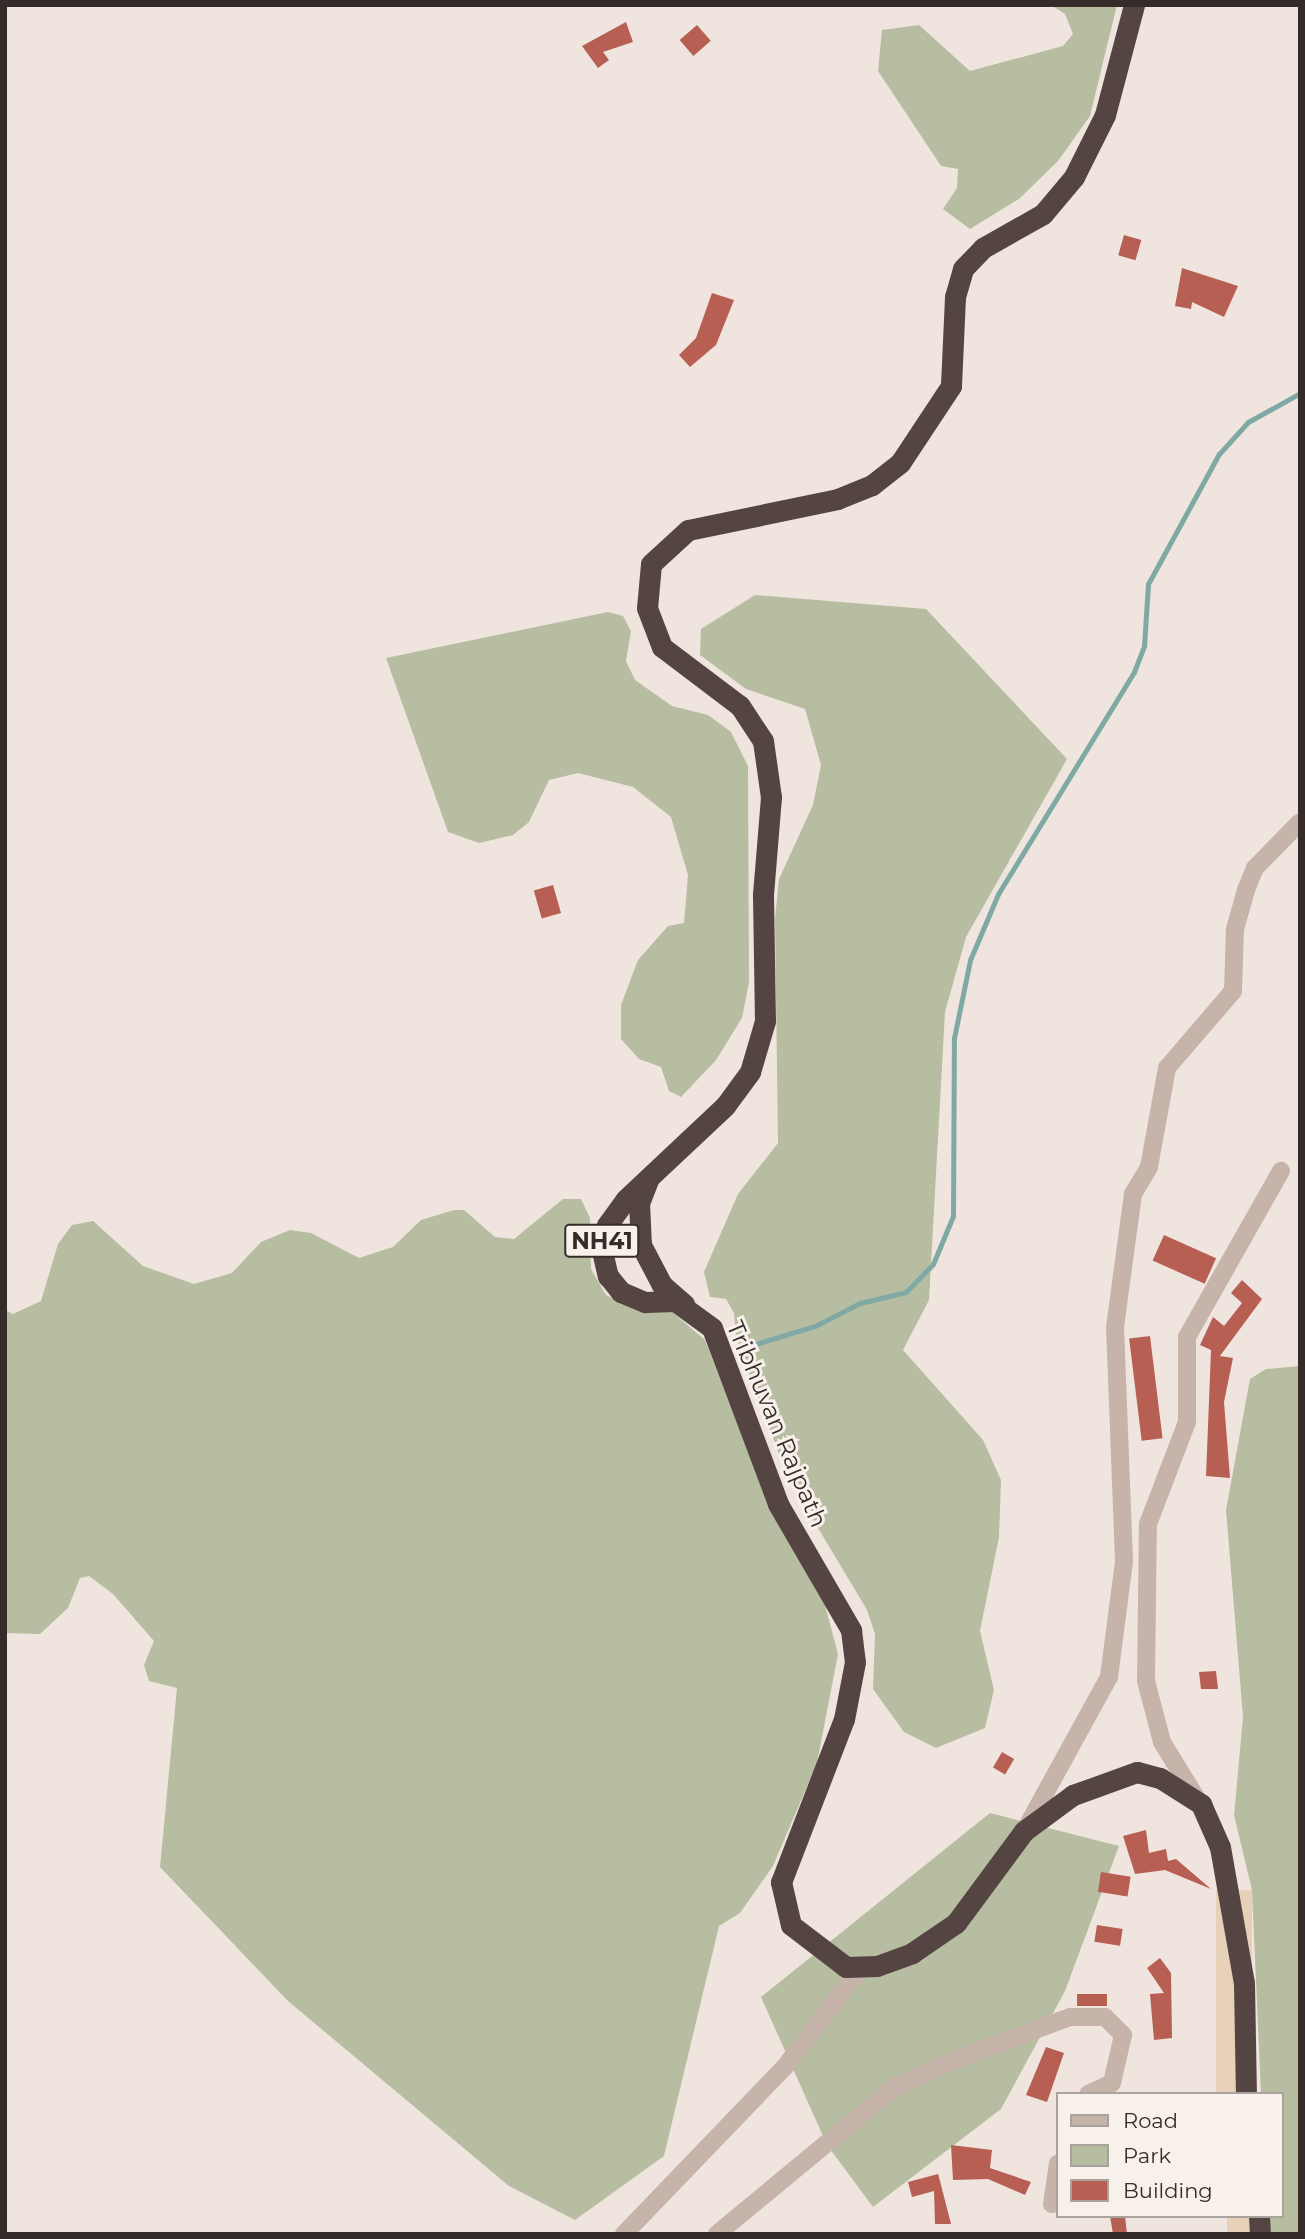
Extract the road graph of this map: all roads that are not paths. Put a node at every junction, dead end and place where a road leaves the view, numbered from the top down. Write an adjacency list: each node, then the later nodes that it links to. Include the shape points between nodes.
1 (1134, 5): 3 (highway, NH41, via 1105,116 1074,177 1043,214 983,248 963,269 955,297 951,386 900,463 838,499 688,530 651,564 646,598 657,638 676,663 750,717 763,741 771,797 761,1051 725,1106)
2 (1300, 822): 7 (street, via 1255,868 1235,929 1233,991 1167,1068 1149,1167 1133,1194 1114,1350)
3 (653, 1170): 5 (highway, Tribhuvan Rajpath, via 639,1203 641,1245 662,1285); 5 (highway, NH41, via 607,1225 604,1266 627,1296)
4 (1281, 1171): 6 (street, via 1187,1337 1187,1422 1151,1505)
5 (687, 1307): 10 (highway, Tribhuvan Rajpath, via 712,1328 778,1504 851,1630 855,1662 847,1709 780,1891 797,1932)
6 (1145, 1559): 7 (street, via 1135,1554); 8 (street, via 1149,1693 1162,1742)
7 (1124, 1561): 9 (street, via 1108,1677)
8 (1200, 1804): 9 (highway, via 1167,1781 1137,1772 1073,1795); 12 (highway, via 1220,1847 1234,1906 1244,1983)
9 (1024, 1832): 10 (highway, via 956,1923 912,1953)
10 (860, 1969): 15 (street, via 784,2068)
11 (1092, 2092): 16 (street, via 1112,2083 1123,2035 1104,2017 1070,2017 957,2059 895,2087)
12 (1246, 2092)
13 (1056, 2177): 14 (street)
14 (1052, 2204)
15 (624, 2234)
16 (717, 2234)

